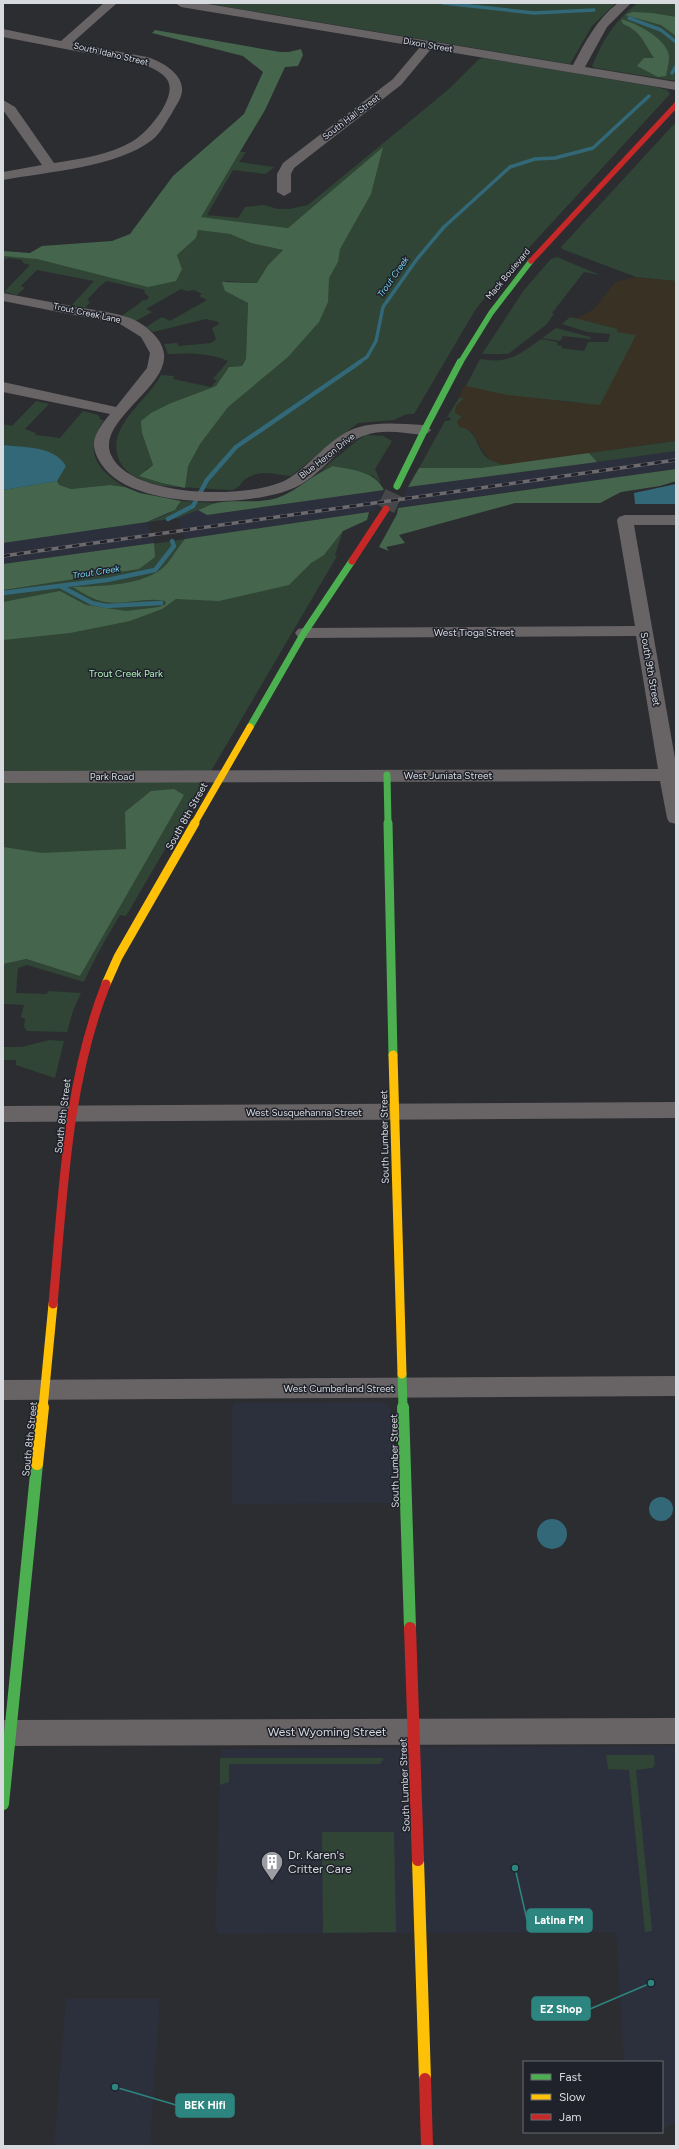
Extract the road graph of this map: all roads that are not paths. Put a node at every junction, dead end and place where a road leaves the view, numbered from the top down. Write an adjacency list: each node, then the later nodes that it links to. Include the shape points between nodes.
1 (111, 3): 5 (street)
2 (180, 3): 6 (street, Dixon Street)
3 (625, 3): 7 (street, via 597,31)
4 (3, 33): 5 (street)
5 (64, 44): 11 (street, South Idaho Street, via 147,61 169,74 176,90 175,97 142,142 107,156)
6 (428, 44): 7 (street, Dixon Street); 13 (street, South Hall Street, via 397,82 288,166 284,174)
7 (577, 70): 8 (street, Dixon Street)
8 (676, 86)
9 (3, 104): 11 (street, via 11,110)
10 (676, 105): 17 (main road, Mack Boulevard, via 505,291 476,335)
11 (50, 167): 12 (street)
12 (3, 176)
13 (284, 192)
14 (3, 297): 16 (street, Trout Creek Lane, via 125,321 147,334 157,353 157,362)
15 (3, 387): 16 (street)
16 (120, 412): 17 (street, Blue Heron Drive, via 102,436 100,446 111,467 140,485 183,494 218,496 269,492 304,476 348,438 364,430)
17 (423, 430): 18 (main road, Mack Boulevard)
18 (397, 486)
19 (386, 509): 22 (main road, South 8th Street)
20 (676, 520): 21 (street, South 9th Street, via 626,520)
21 (644, 631): 22 (street, West Tioga Street); 24 (street, South 9th Street)
22 (304, 633): 25 (main road, South 8th Street)
23 (387, 775): 24 (street, West Juniata Street); 25 (street, West Juniata Street); 29 (main road, South Lumber Street)
24 (672, 775): 27 (street, South 9th Street)
25 (221, 776): 26 (street, Park Road); 31 (main road, South 8th Street, via 130,936 109,978 88,1036)
26 (3, 777)
27 (676, 818)
28 (676, 1110): 29 (street, West Susquehanna Street)
29 (394, 1112): 31 (street, West Susquehanna Street); 33 (main road, South Lumber Street)
30 (3, 1114): 31 (street, West Susquehanna Street)
31 (72, 1114): 34 (main road, South 8th Street)
32 (676, 1386): 33 (street, West Cumberland Street)
33 (404, 1387): 34 (street, West Cumberland Street); 37 (main road, South Lumber Street)
34 (44, 1389): 35 (street, West Cumberland Street); 38 (main road, South 8th Street)
35 (3, 1390)
36 (676, 1731): 37 (street, West Wyoming Street)
37 (413, 1732): 38 (street, West Wyoming Street); 40 (main road, South Lumber Street)
38 (7, 1733): 39 (main road, South 8th Street)
39 (3, 1804)
40 (427, 2146)

